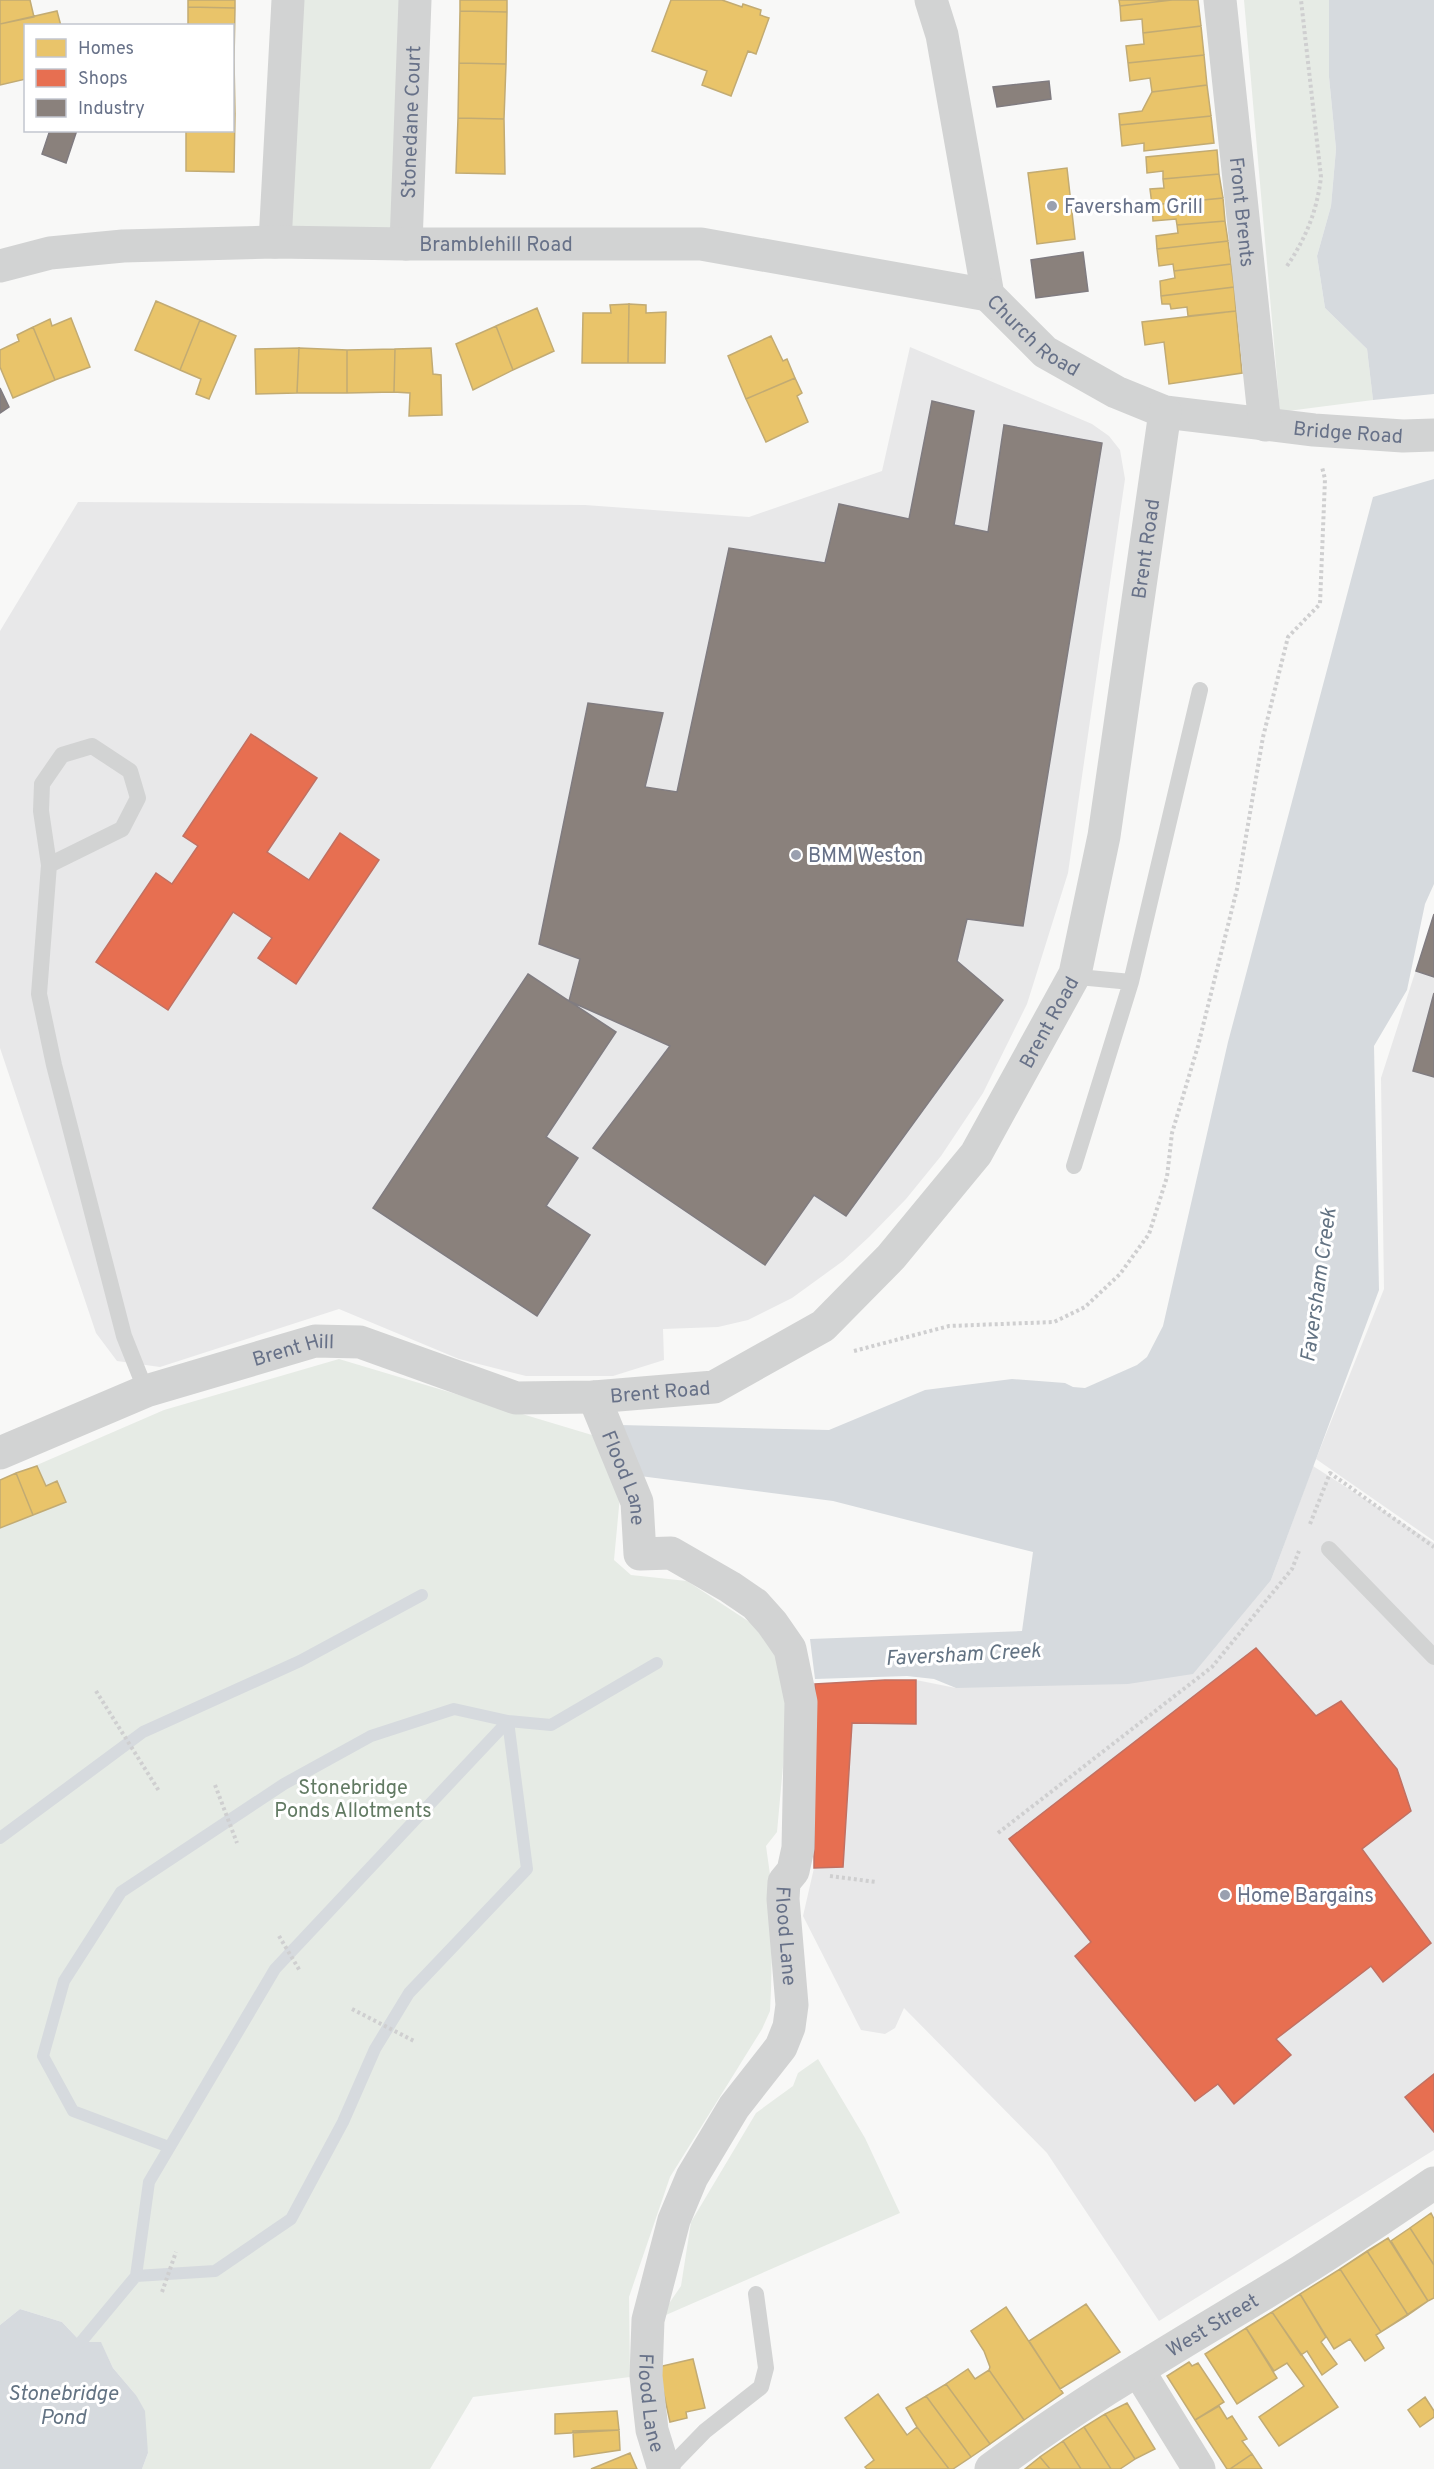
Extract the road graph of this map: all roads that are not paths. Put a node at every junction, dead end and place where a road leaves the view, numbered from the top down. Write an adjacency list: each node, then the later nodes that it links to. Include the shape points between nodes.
1 (288, 0): 5 (street)
2 (415, 0): 6 (street, Stonedane Court)
3 (931, 0): 8 (street, Church Road, via 942,35)
4 (1220, 0): 10 (street, Front Brents)
5 (275, 242): 6 (street, Bramblehill Road); 7 (street, Bramblehill Road, via 123,246 50,253)
6 (406, 244): 8 (street, Bramblehill Road, via 701,244)
7 (0, 266)
8 (988, 295): 9 (street, Church Road, via 1046,352 1116,392)
9 (1165, 412): 10 (street, Church Road); 14 (street, Brent Road, via 1104,836)
10 (1265, 425): 11 (street, Bridge Road)
11 (1433, 436)
12 (1200, 690): 15 (lane)
13 (49, 865): 13 (lane, via 40,811 42,784 62,755 92,746 130,771 138,798 122,829); 17 (lane, via 39,994 124,1336)
14 (1075, 974): 15 (lane); 18 (street, Brent Road, via 976,1154 891,1257 823,1326 714,1387)
15 (1131, 982): 16 (lane)
16 (1074, 1166)
17 (146, 1391): 18 (street, Brent Hill, via 315,1341 360,1342 516,1398); 19 (street, Brent Hill)
18 (594, 1396): 25 (street, Flood Lane, via 637,1502 640,1554 671,1553 755,1604 790,1648 801,1702 798,1848 793,1871 784,1882 783,1899 792,2005 789,2027 781,2047 734,2107 692,2177 674,2220 648,2320 646,2376 652,2430)
19 (0, 1453)
20 (1329, 1549): 21 (lane)
21 (1434, 1657)
22 (1434, 2183): 24 (street, West Street, via 1304,2270)
23 (756, 2294): 25 (lane, via 766,2368 761,2387 705,2431)
24 (1138, 2370): 26 (street, West Street); 27 (street)
25 (666, 2469)
26 (991, 2469)
27 (1199, 2469)

